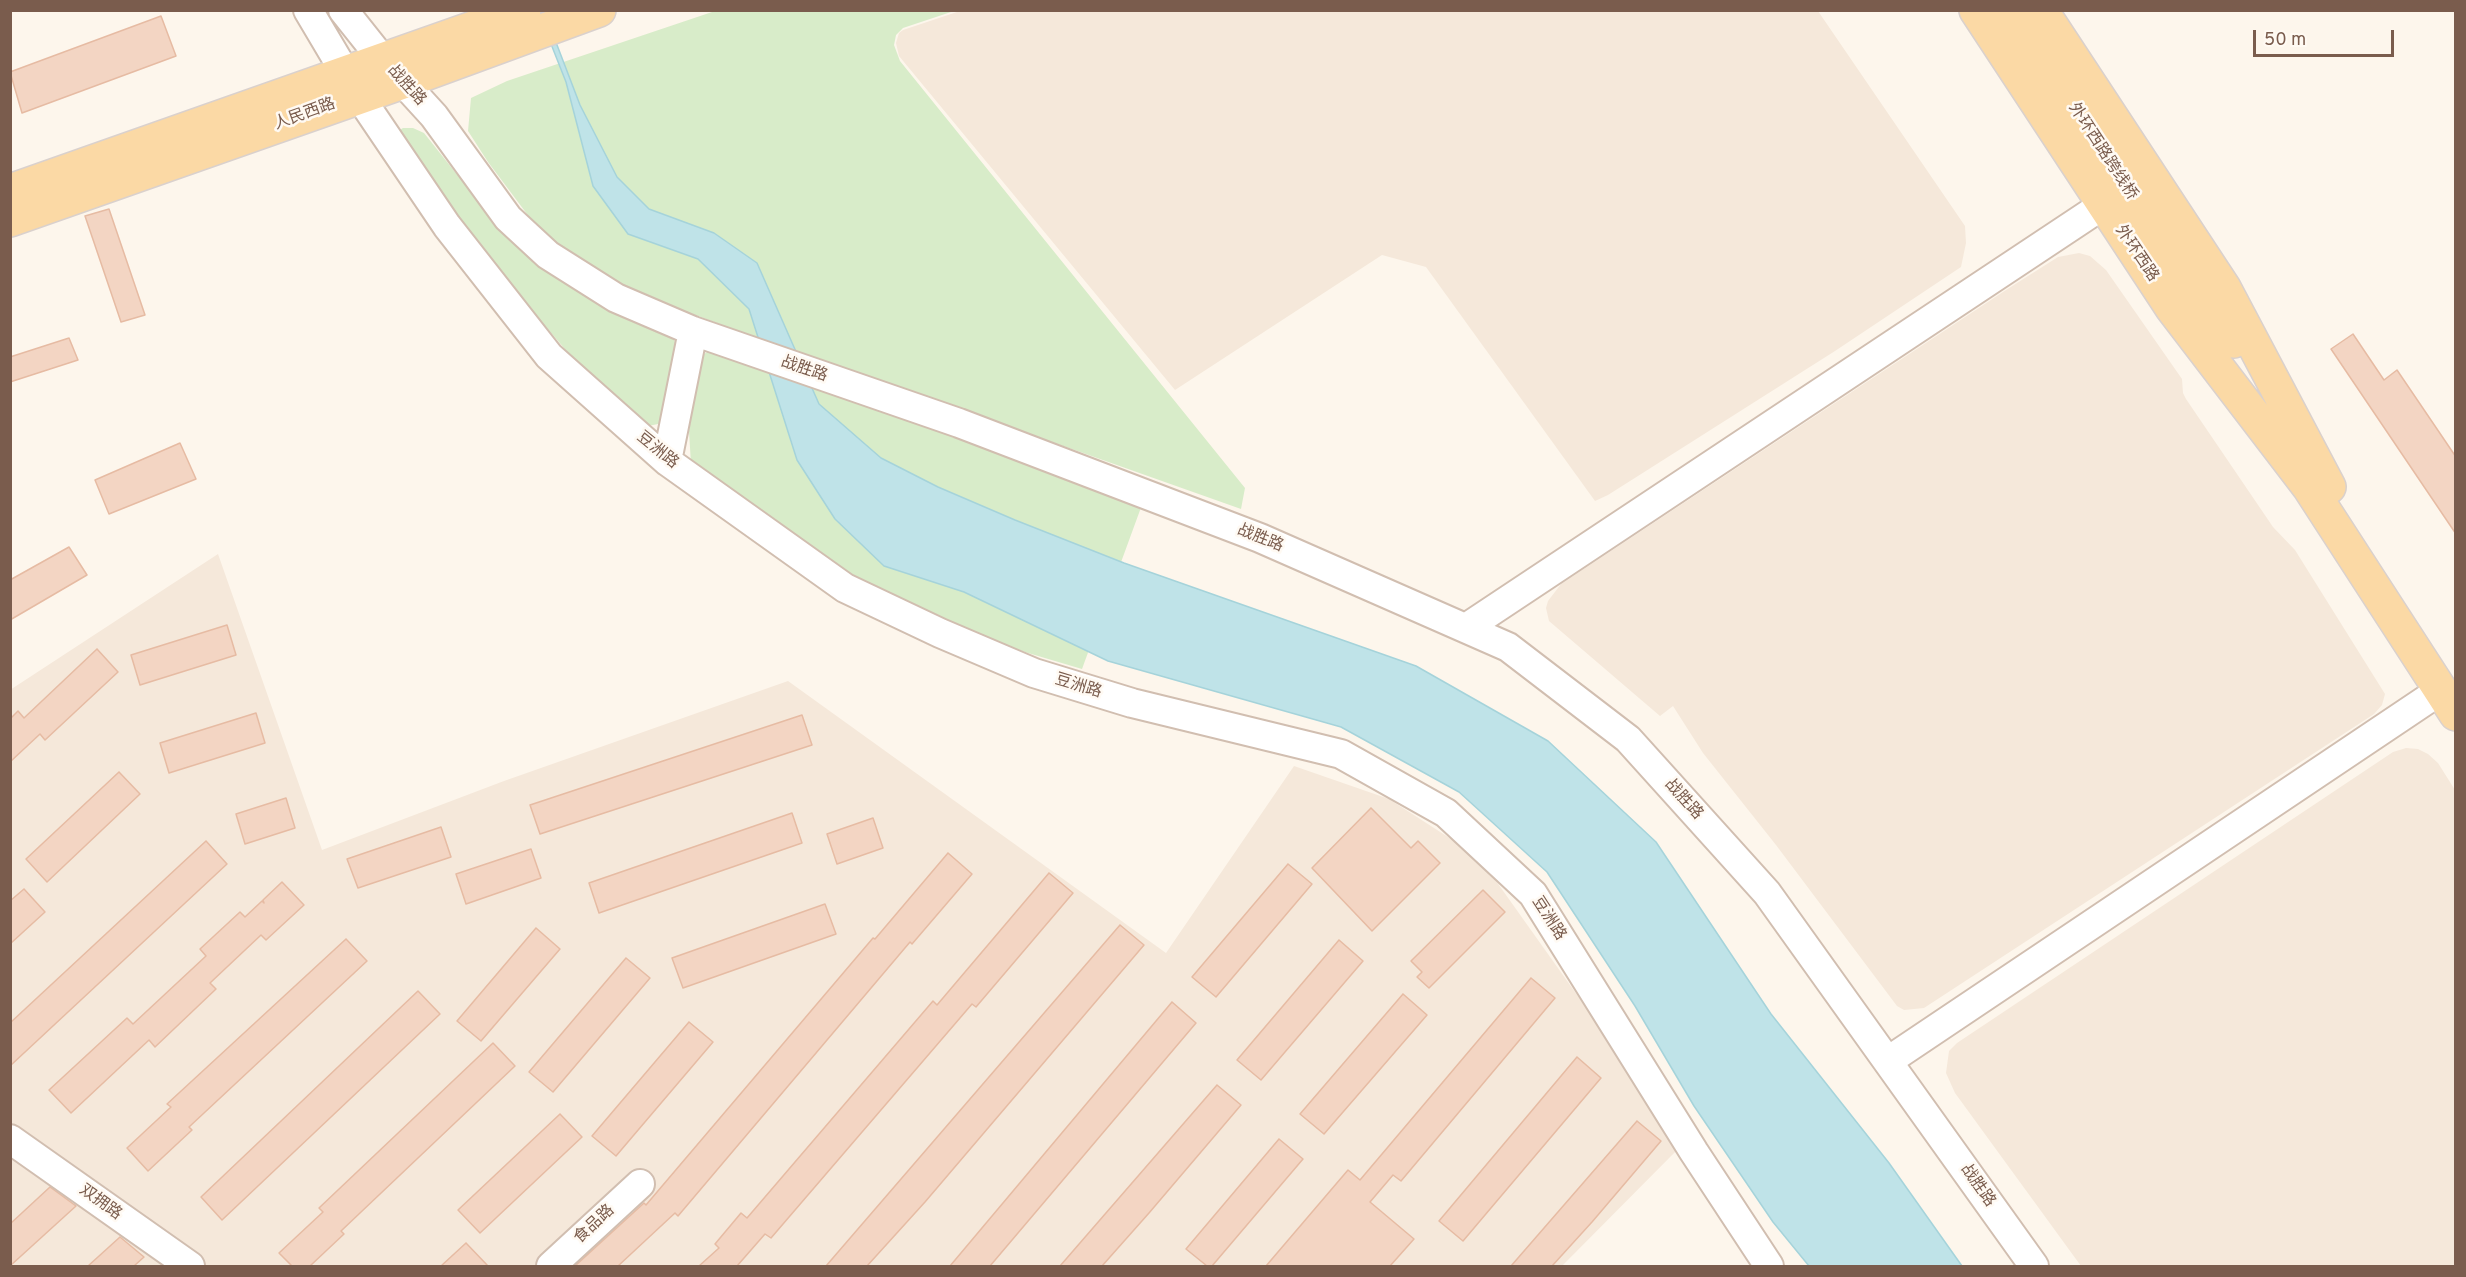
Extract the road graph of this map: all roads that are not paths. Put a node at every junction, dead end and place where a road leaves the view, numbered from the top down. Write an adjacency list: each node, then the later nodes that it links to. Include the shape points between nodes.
1 (524, 10): 8 (main road, 人民西路)
2 (599, 10): 8 (main road, 人民西路)
3 (1976, 10): 11 (main road, 外环西路)
4 (2009, 10): 13 (main road, 外环西路跨线桥)
5 (2042, 10): 16 (main road, 外环西路, via 2224,288)
6 (345, 14): 8 (street, 战胜路)
7 (314, 19): 9 (street)
8 (393, 71): 9 (main road, 人民西路); 14 (street, 战胜路, via 434,116 508,218 548,255 616,298)
9 (351, 84): 10 (main road, 人民西路); 12 (main road, 人民西路); 15 (street, 豆洲路, via 447,226 549,356)
10 (10, 191)
11 (2103, 205): 16 (main road, 外环西路, via 2172,308); 17 (street)
12 (10, 220)
13 (2195, 292): 16 (main road, 外环西路, via 2211,330)
14 (693, 331): 15 (street); 17 (street, 战胜路, via 959,423 1249,533)
15 (667, 461): 24 (street, 豆洲路, via 845,588 940,633 1034,673 1132,703 1341,754 1446,813 1533,894)
16 (2318, 484): 18 (main road, 外环西路)
17 (1466, 628): 19 (street, 战胜路, via 1509,646 1629,739 1767,893)
18 (2451, 693): 19 (street)
19 (1888, 1061): 25 (street, 战胜路)
20 (10, 1139): 22 (street, 双拥路)
21 (640, 1184): 23 (street, 食品路)
22 (190, 1266)
23 (551, 1266)
24 (1769, 1266)
25 (2034, 1266)

